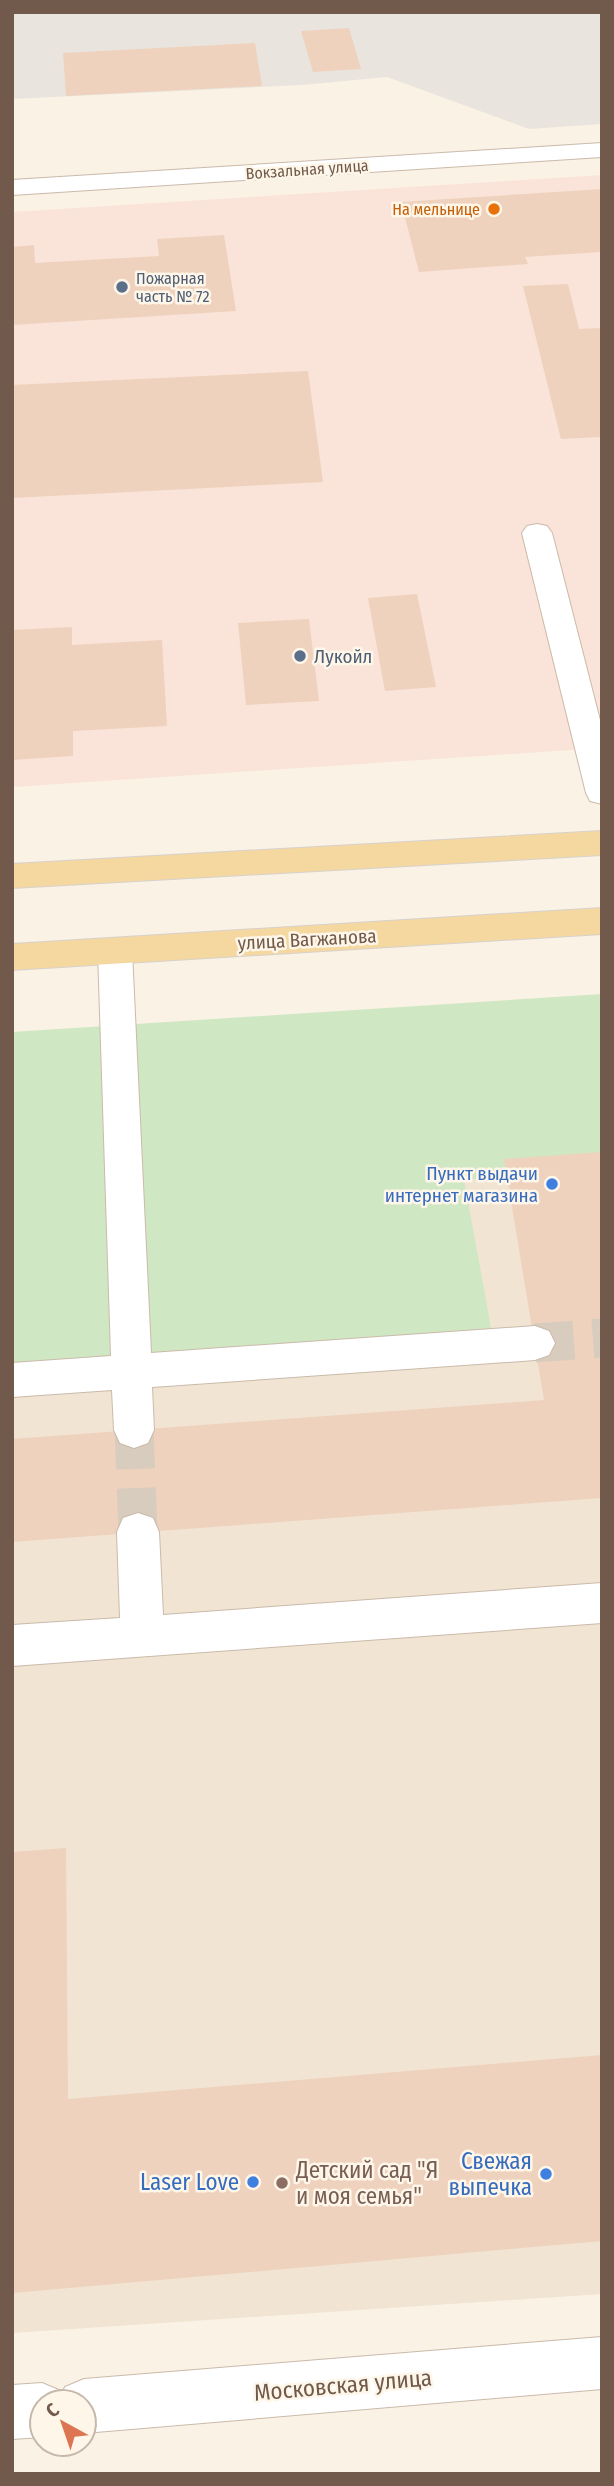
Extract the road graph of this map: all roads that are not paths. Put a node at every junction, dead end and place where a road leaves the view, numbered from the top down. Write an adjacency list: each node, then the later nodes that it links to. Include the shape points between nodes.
1 (602, 150): 2 (street, Вокзальная улица)
2 (12, 188)
3 (537, 533): 4 (street)
4 (602, 793)
5 (602, 843): 6 (main road)
6 (12, 876)
7 (602, 921): 8 (main road, улица Вагжанова)
8 (115, 951): 9 (main road, улица Вагжанова); 11 (street)
9 (12, 957)
10 (535, 1343): 11 (street)
11 (132, 1372): 12 (street); 13 (street)
12 (12, 1380)
13 (134, 1430)
14 (138, 1532): 16 (street)
15 (602, 1603): 16 (street)
16 (142, 1637): 17 (street)
17 (12, 1646)
18 (602, 2363): 19 (street, Московская улица)
19 (98, 2405)

